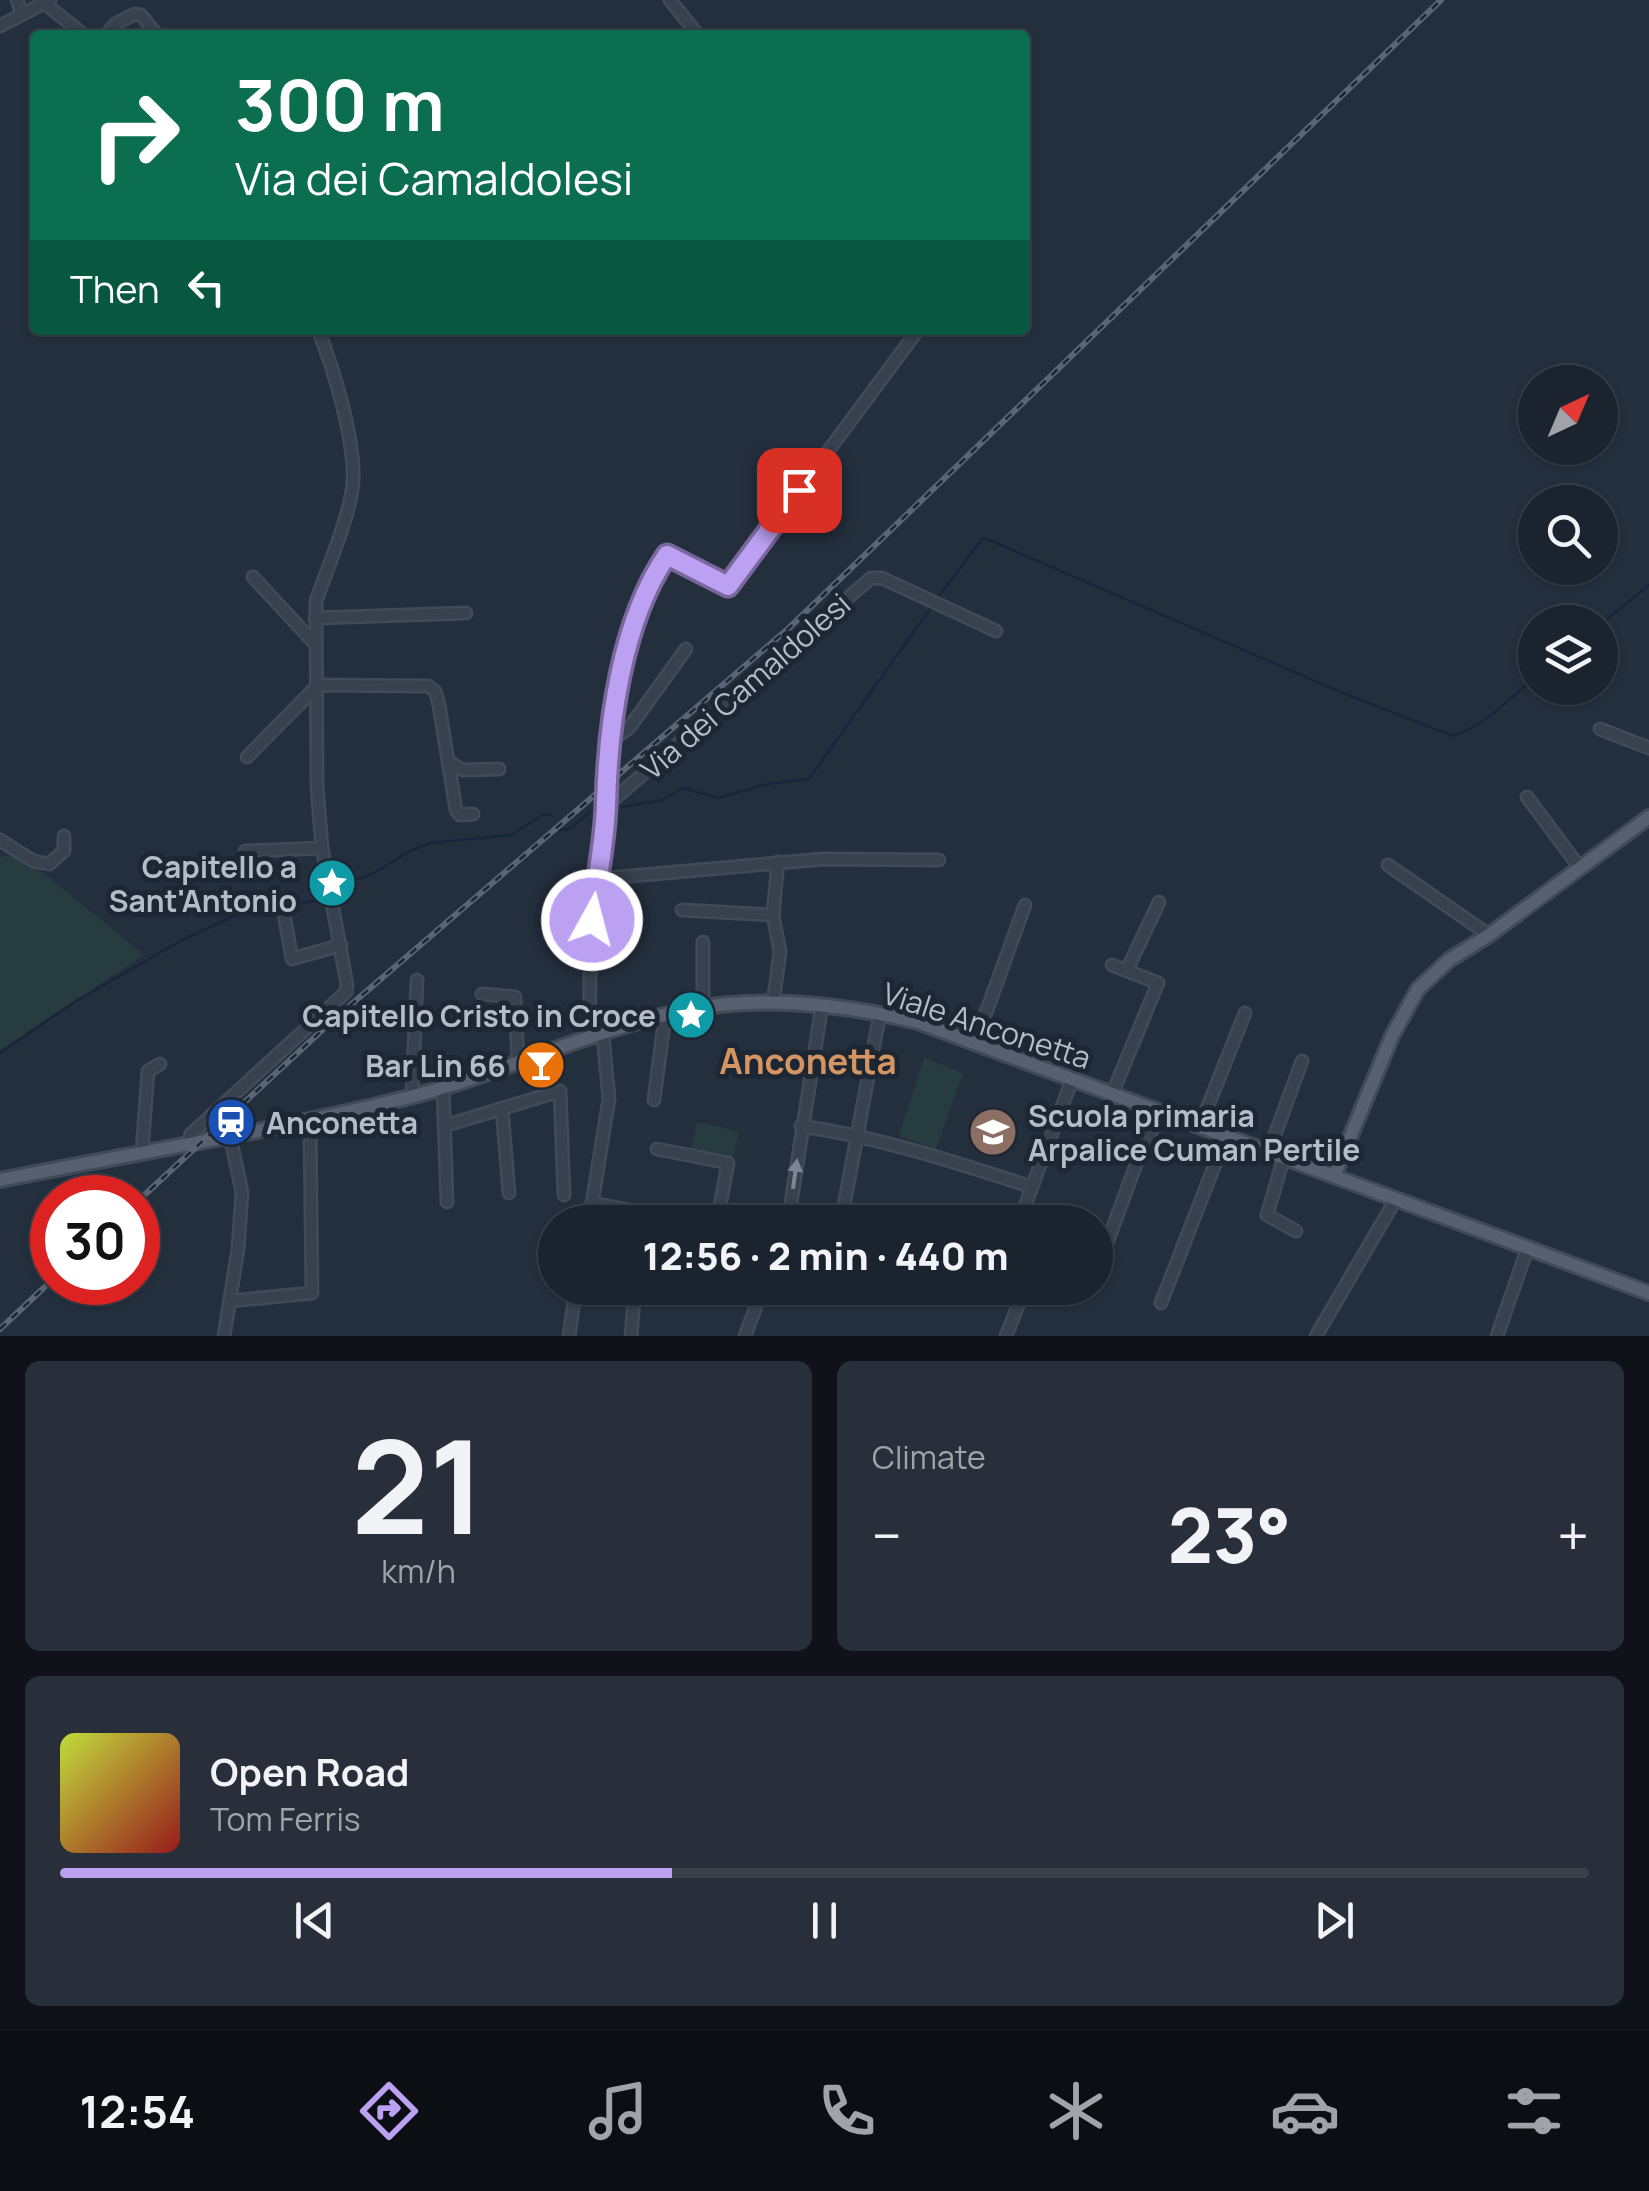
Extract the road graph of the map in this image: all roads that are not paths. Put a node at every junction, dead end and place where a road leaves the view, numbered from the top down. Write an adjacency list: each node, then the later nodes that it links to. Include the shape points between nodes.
1 (17, 0): 4 (street)
2 (670, 0): 9 (street)
3 (47, 2): 4 (street); 6 (street)
4 (22, 14): 5 (street)
5 (0, 26)
6 (78, 30)
7 (110, 30): 8 (street, via 135,14)
8 (154, 30)
9 (694, 30)
10 (320, 335): 14 (street, via 352,454 353,484)
11 (914, 335): 20 (street, Via dei Camaldolesi, via 728,586 667,555 631,630)
12 (253, 577): 16 (street)
13 (466, 612): 14 (street)
14 (315, 618): 16 (street)
15 (996, 630): 26 (street, Via dei Camaldolesi, via 870,578)
16 (316, 645): 18 (street)
17 (686, 649): 20 (street, Via dei Camaldolesi, via 628,728)
18 (318, 685): 22 (street); 23 (street, via 428,686 439,704); 31 (street)
19 (1600, 729): 21 (street)
20 (609, 742): 26 (street, Via dei Camaldolesi)
21 (1649, 748)
22 (247, 757)
23 (449, 762): 24 (street, via 464,770); 27 (street, via 456,810)
24 (499, 768)
25 (1527, 797): 36 (street)
26 (606, 806): 37 (street, Via dei Camaldolesi)
27 (474, 814)
28 (1649, 817): 36 (main road)
29 (64, 836): 30 (street, via 64,850 49,864)
30 (0, 840)
31 (322, 848): 32 (street); 45 (street)
32 (246, 851)
33 (939, 860): 34 (street)
34 (778, 862): 37 (street); 42 (street)
35 (1388, 865): 43 (street)
36 (1580, 868): 43 (main road)
37 (597, 879): 59 (street, Via dei Camaldolesi)
38 (1159, 902): 47 (street)
39 (1024, 905): 60 (street)
40 (282, 908): 45 (street, via 292,959)
41 (682, 910): 42 (street)
42 (773, 915): 50 (street, via 780,952)
43 (1488, 935): 83 (main road, via 1418,989)
44 (703, 942): 52 (street)
45 (341, 945): 78 (street, via 346,992 191,1134)
46 (1112, 965): 47 (street)
47 (1127, 970): 66 (street, via 1158,983)
48 (417, 980): 57 (street)
49 (482, 994): 62 (street, via 515,997)
50 (773, 1004): 51 (main road, Viale Anconetta); 52 (main road, Viale Anconetta)
51 (822, 1006): 53 (main road, Viale Anconetta); 73 (street)
52 (703, 1008): 55 (main road, Viale Anconetta)
53 (880, 1013): 60 (main road, Viale Anconetta); 75 (street)
54 (1245, 1013): 74 (street)
55 (665, 1016): 58 (main road, Viale Anconetta); 68 (street)
56 (387, 1019): 57 (street)
57 (416, 1019): 67 (street)
58 (603, 1035): 59 (main road, Viale Anconetta); 90 (street, via 609,1099)
59 (589, 1039): 62 (main road, Viale Anconetta)
60 (975, 1042): 64 (main road, Viale Anconetta)
61 (1302, 1061): 81 (street)
62 (518, 1063): 65 (main road, Viale Anconetta)
63 (160, 1064): 80 (street, via 148,1071)
64 (1073, 1077): 66 (main road, Viale Anconetta); 85 (street)
65 (443, 1088): 67 (main road, Viale Anconetta); 72 (street)
66 (1112, 1092): 70 (main road, Viale Anconetta)
67 (412, 1097): 71 (main road, Viale Anconetta)
68 (654, 1100)
69 (502, 1108): 72 (street); 86 (street); 87 (street, via 560,1090)
70 (1161, 1112): 74 (main road, Viale Anconetta); 96 (street)
71 (310, 1121): 76 (main road, Viale Anconetta); 100 (street, via 312,1293)
72 (444, 1126): 89 (street)
73 (802, 1126): 75 (street); 93 (street, one-way to 73)
74 (1200, 1126): 77 (main road, Viale Anconetta)
75 (857, 1134): 85 (street); 94 (street)
76 (230, 1136): 78 (main road, Viale Anconetta); 100 (street, via 242,1192)
77 (1226, 1136): 81 (main road, Viale Anconetta); 101 (street)
78 (188, 1144): 80 (main road, Viale Anconetta)
79 (657, 1149): 92 (street, via 728,1163)
80 (142, 1152): 84 (main road, Viale Anconetta)
81 (1269, 1152): 82 (main road, Viale Anconetta)
82 (1284, 1157): 83 (main road, Viale Anconetta); 97 (street, via 1268,1215)
83 (1334, 1176): 88 (main road, Viale Anconetta)
84 (0, 1180)
85 (1032, 1187): 95 (street)
86 (509, 1192)
87 (564, 1195)
88 (1396, 1199): 98 (main road, Viale Anconetta); 111 (street)
89 (447, 1202)
90 (592, 1203): 91 (street)
91 (602, 1205)
92 (721, 1205)
93 (790, 1205)
94 (844, 1205)
95 (1025, 1205)
96 (1113, 1227)
97 (1296, 1231)
98 (1528, 1248): 99 (main road, Viale Anconetta); 112 (street)
99 (1649, 1292)
100 (230, 1301): 106 (street)
101 (1161, 1303)
102 (574, 1305): 107 (street)
103 (634, 1305): 108 (street)
104 (757, 1305): 109 (street)
105 (1018, 1305): 110 (street)
106 (224, 1336)
107 (569, 1336)
108 (631, 1336)
109 (745, 1336)
110 (1006, 1336)
111 (1316, 1336)
112 (1498, 1336)

